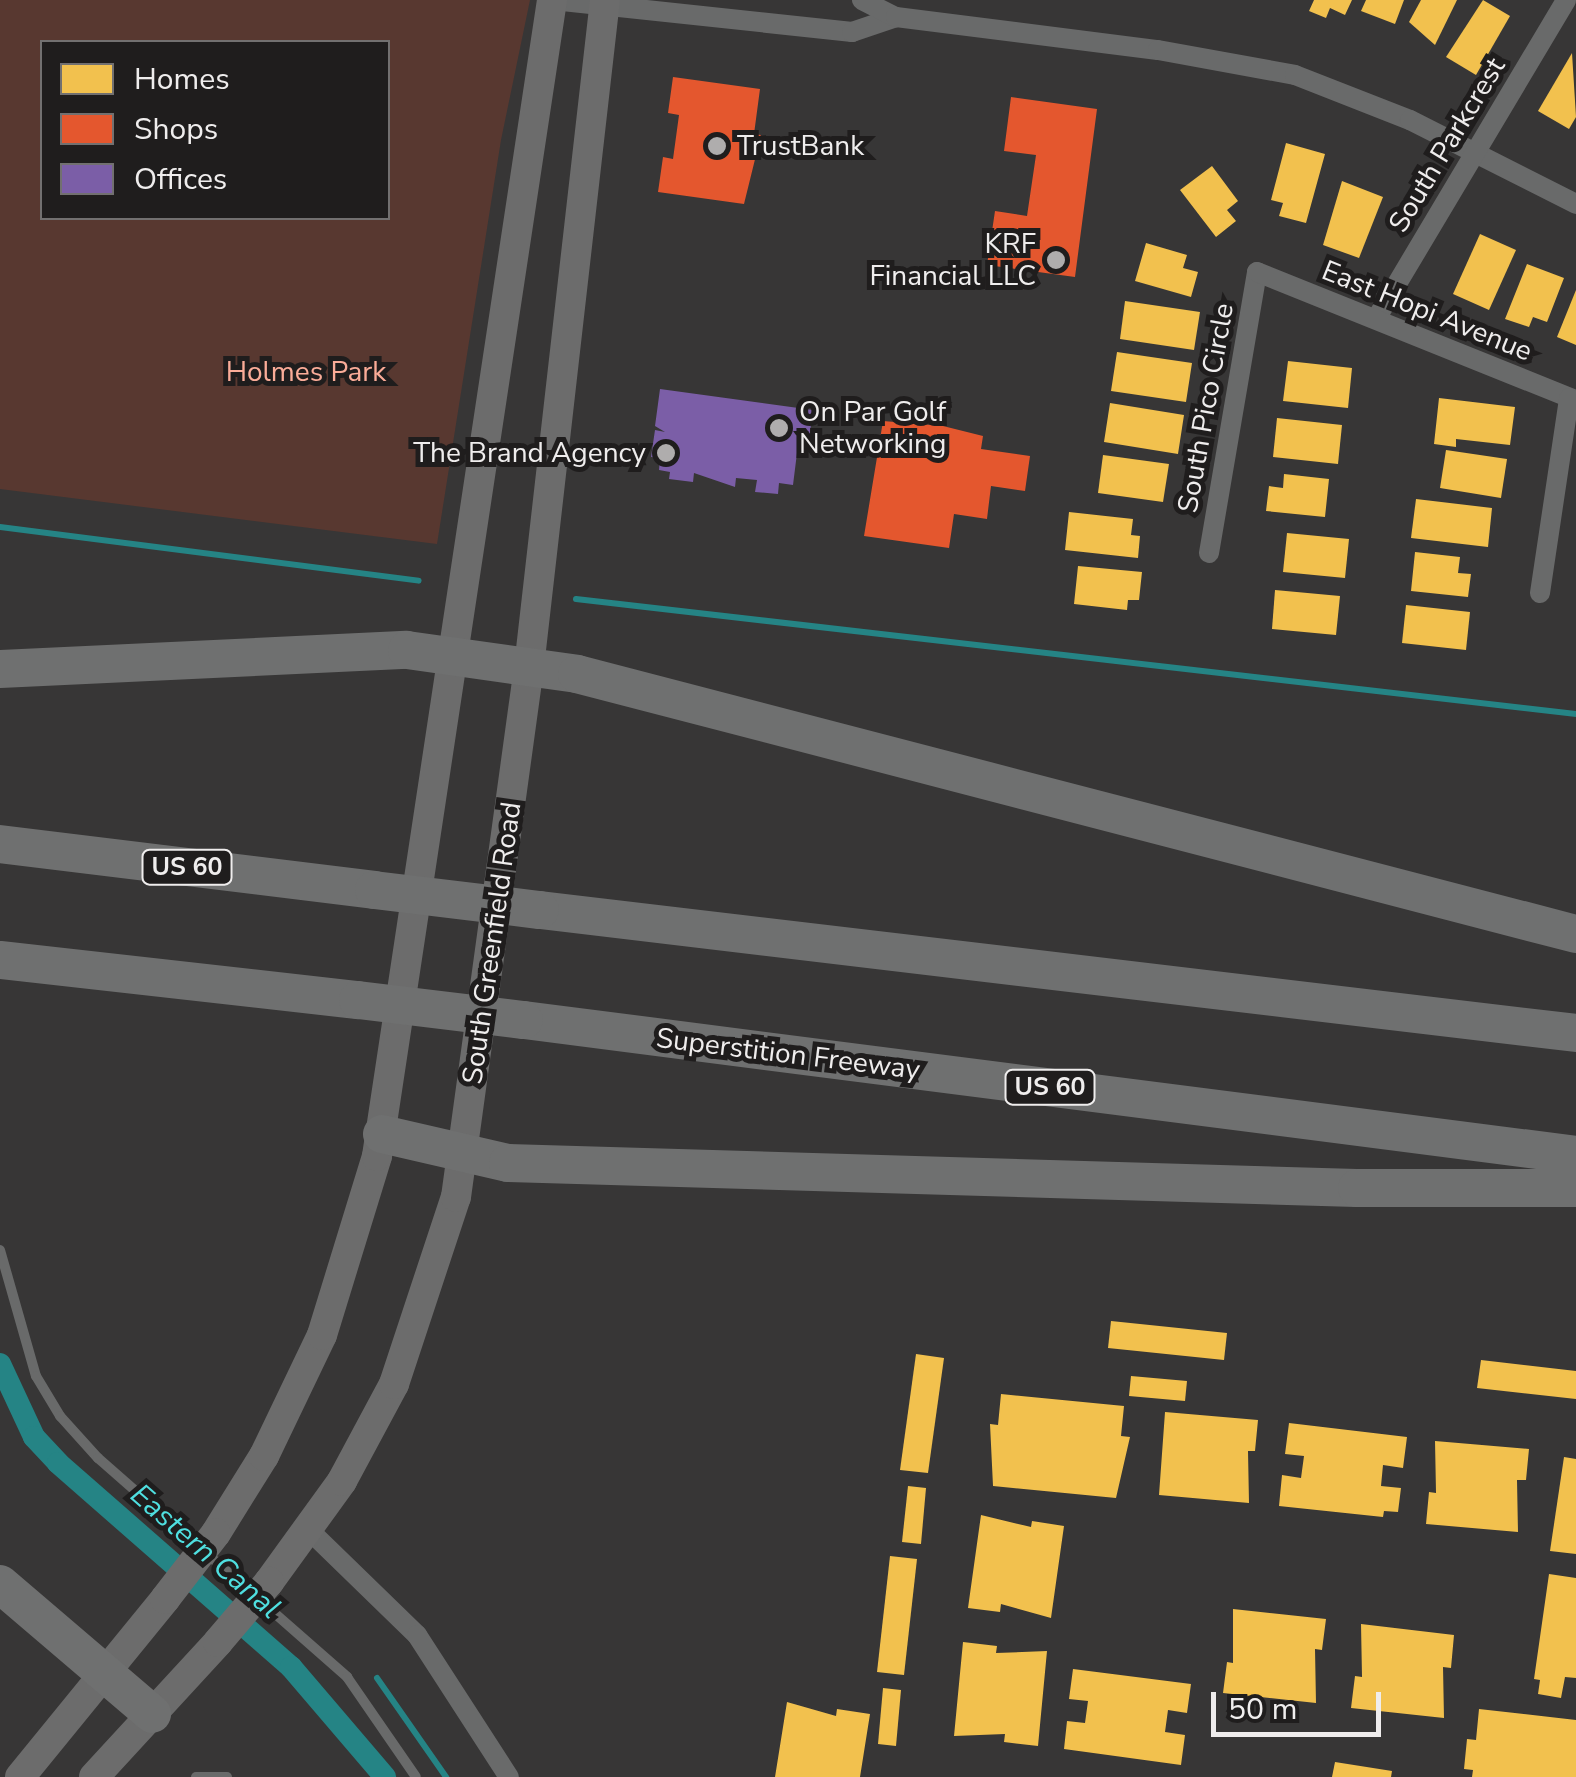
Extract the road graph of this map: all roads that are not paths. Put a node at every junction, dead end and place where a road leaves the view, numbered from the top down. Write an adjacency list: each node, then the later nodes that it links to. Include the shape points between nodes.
1 (553, 0): 4 (street); 13 (main road)
2 (862, 0): 5 (street)
3 (1566, 0): 6 (street, South Parkcrest)
4 (605, 2): 5 (street, via 852,32); 14 (main road, South Greenfield Road)
5 (896, 17): 6 (street, via 1266,67 1369,101)
6 (1474, 150): 7 (street); 9 (street, South Parkcrest)
7 (1576, 204)
8 (1257, 272): 9 (street, East Hopi Avenue); 11 (street, South Pico Circle)
9 (1376, 318): 10 (street, East Hopi Avenue)
10 (1572, 399): 12 (street)
11 (1209, 552)
12 (1540, 593)
13 (451, 656): 14 (highway); 15 (highway, via 407,650); 20 (main road)
14 (529, 667): 17 (highway, via 920,760 1358,882); 21 (main road, South Greenfield Road)
15 (0, 668)
16 (0, 844): 19 (highway, US 60, bridge)
17 (1576, 934)
18 (0, 960): 22 (highway, Superstition Freeway / US 60, bridge)
19 (1576, 1033)
20 (382, 1134): 21 (highway); 27 (main road, bridge, via 322,1335 264,1456 216,1534)
21 (464, 1153): 23 (highway, via 508,1163 1357,1188); 25 (main road, South Greenfield Road, via 439,1264 394,1384)
22 (1576, 1155)
23 (1576, 1188)
24 (0, 1250): 33 (lane, via 36,1376 60,1416 98,1458 325,1654)
25 (309, 1530): 28 (main road, South Greenfield Road, bridge); 34 (street, via 417,1635)
26 (0, 1584): 27 (highway)
27 (104, 1674): 28 (highway); 29 (main road)
28 (152, 1714): 30 (main road, South Greenfield Road)
29 (20, 1777)
30 (94, 1777)
31 (196, 1777): 32 (lane)
32 (227, 1777)
33 (416, 1777)
34 (509, 1777)

